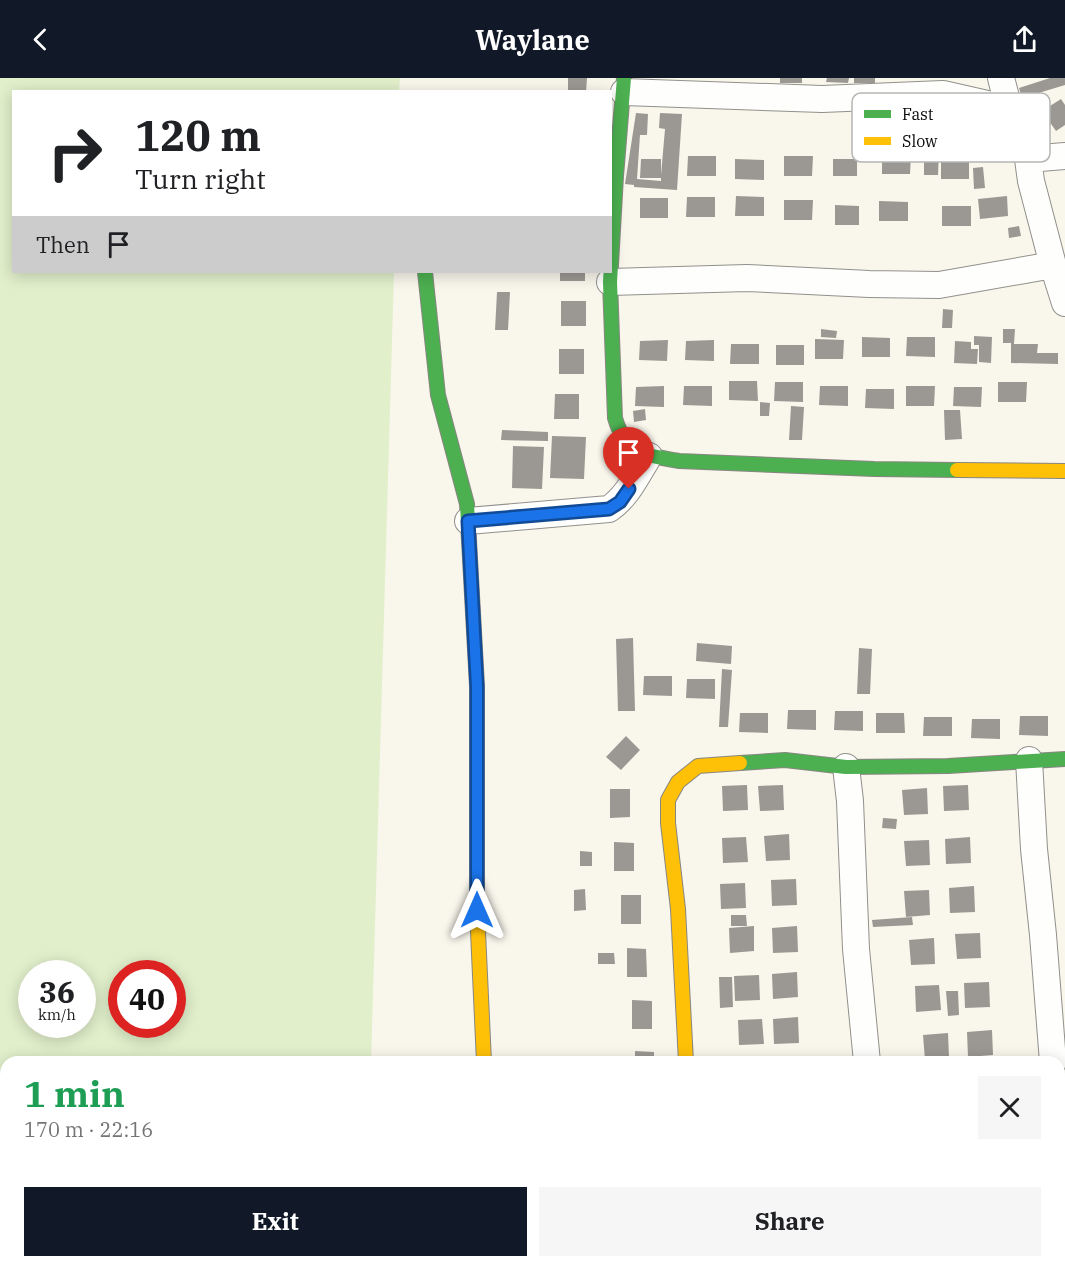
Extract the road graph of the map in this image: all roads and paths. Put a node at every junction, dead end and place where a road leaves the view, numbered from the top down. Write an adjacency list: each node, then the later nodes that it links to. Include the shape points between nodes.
1 (1001, 78): 3 (street)
2 (624, 85): 4 (street); 8 (street)
3 (1005, 93)
4 (852, 98)
5 (1065, 156): 6 (street)
6 (1050, 157)
7 (1028, 162): 9 (street)
8 (612, 247)
9 (1053, 265): 12 (street, via 939,285 747,278); 13 (street)
10 (425, 273): 16 (street, via 438,395)
11 (611, 273): 12 (street)
12 (610, 282): 14 (street, via 618,430 626,444)
13 (1065, 303)
14 (649, 456): 15 (street, via 679,461 873,468); 16 (street, via 625,496 609,509)
15 (1065, 471)
16 (468, 521): 20 (street, via 477,687 477,910)
17 (1065, 759): 18 (street)
18 (1029, 760): 19 (street); 23 (street)
19 (846, 767): 21 (street, via 785,760 698,766 678,782 668,800); 22 (street)
20 (484, 1056)
21 (686, 1056)
22 (866, 1056)
23 (1053, 1056)

